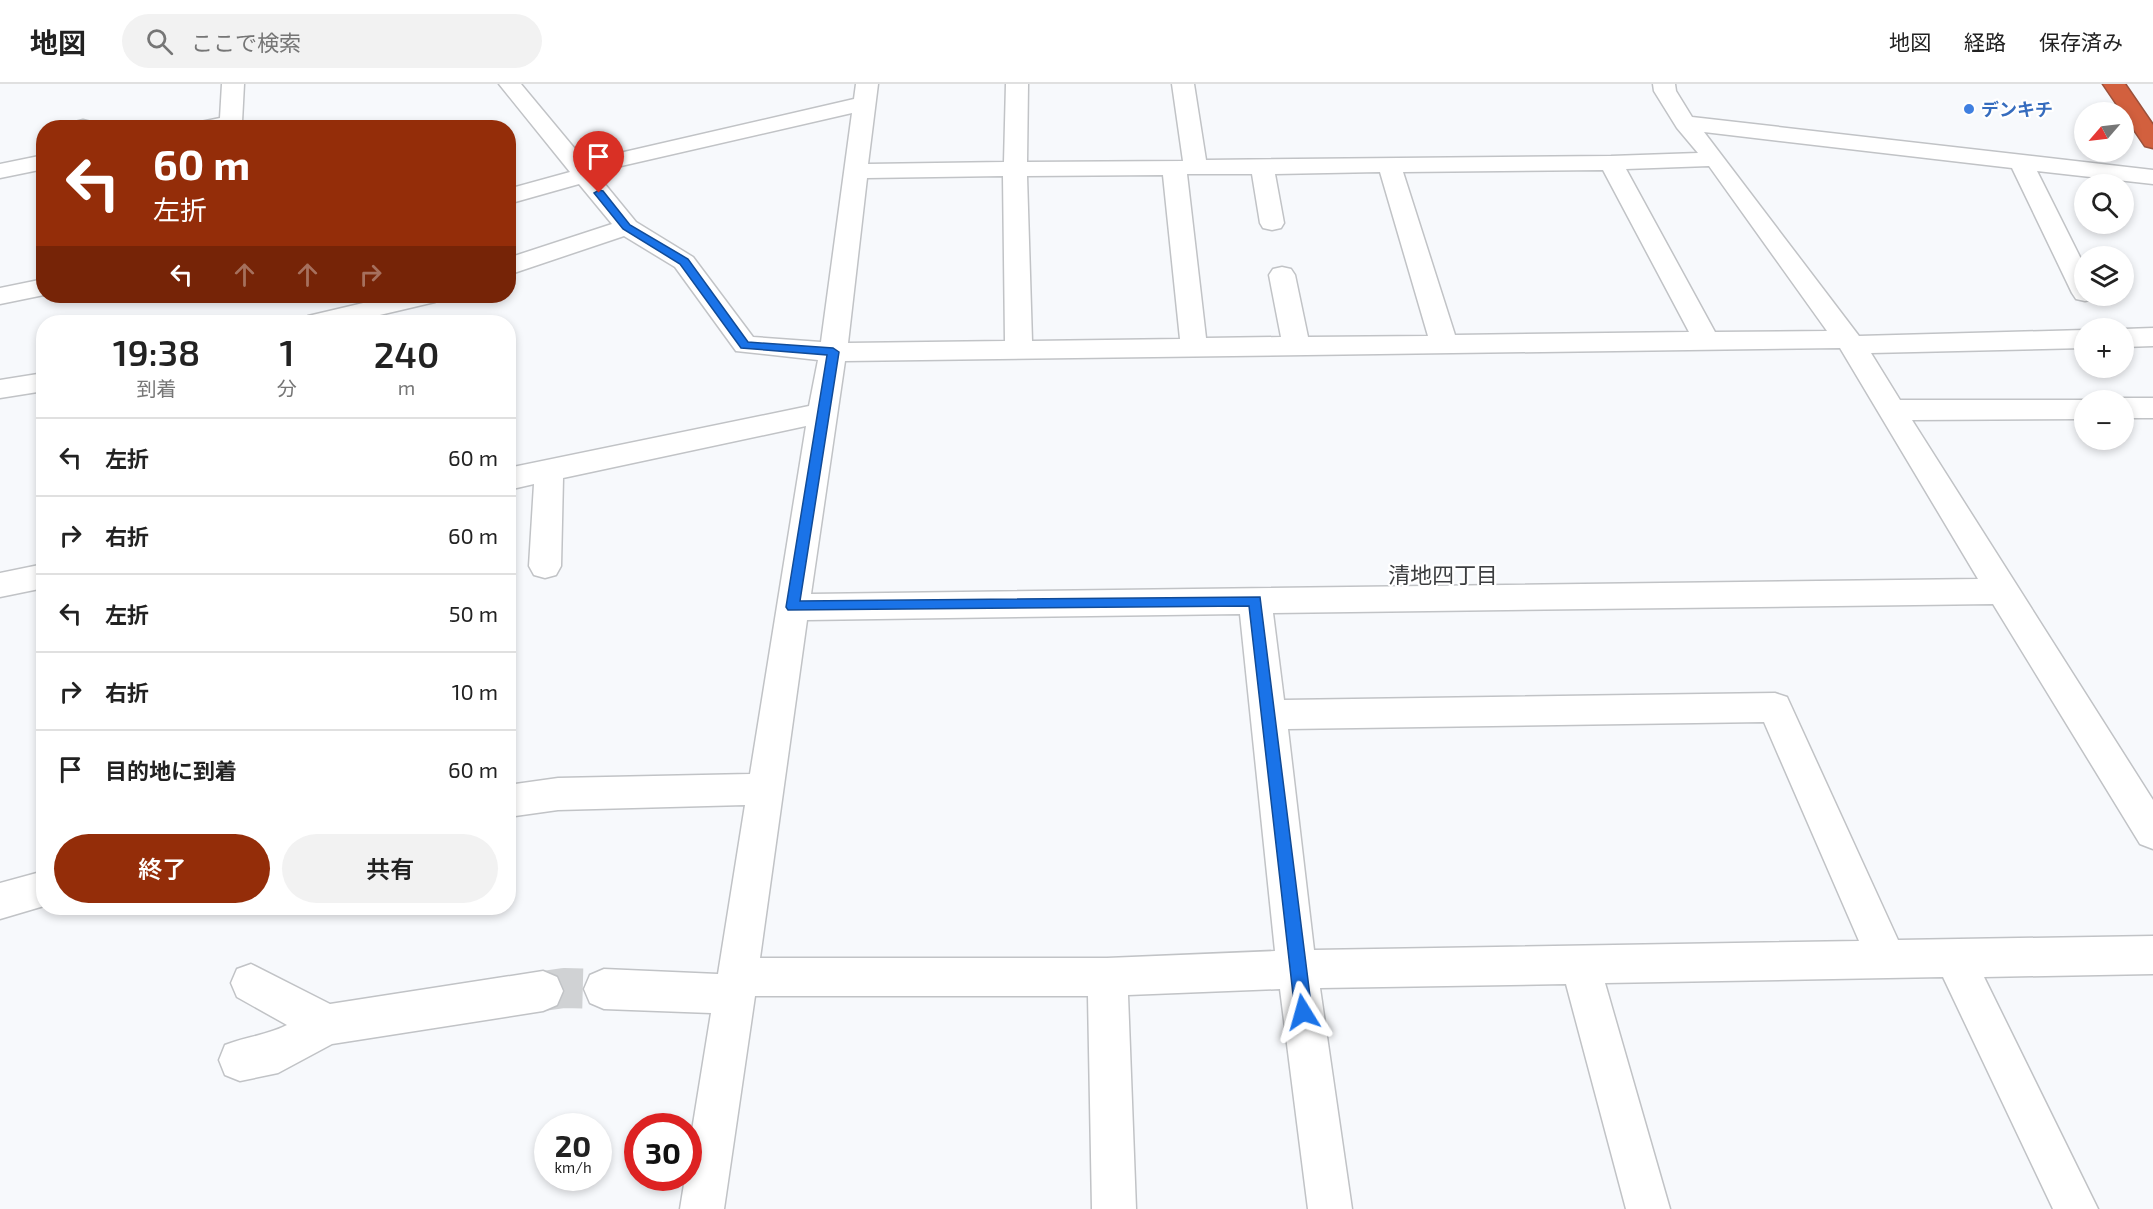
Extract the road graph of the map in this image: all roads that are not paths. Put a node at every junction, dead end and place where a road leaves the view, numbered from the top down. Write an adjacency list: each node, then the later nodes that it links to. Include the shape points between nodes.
1 (233, 84): 8 (street)
2 (510, 84): 18 (street)
3 (1017, 84): 19 (street)
4 (1183, 84): 17 (street)
5 (1664, 84): 9 (street)
6 (2114, 84): 10 (highway)
7 (866, 93): 18 (street); 21 (street)
8 (231, 120)
9 (1685, 123): 11 (street); 13 (street)
10 (2149, 131)
11 (1715, 159): 12 (street); 37 (street)
12 (1611, 162): 15 (street); 36 (street)
13 (2021, 162): 23 (street); 33 (street)
14 (36, 164): 20 (street)
15 (1389, 165): 16 (street); 38 (street)
16 (1262, 166): 17 (street); 25 (street)
17 (1185, 167): 19 (street); 40 (street)
18 (579, 168): 22 (street); 24 (street); 26 (street)
19 (1016, 169): 21 (street); 41 (street)
20 (0, 171)
21 (856, 171): 42 (street)
22 (516, 173)
23 (2153, 177)
24 (516, 194)
25 (1272, 223)
26 (627, 227): 27 (street); 42 (street, via 684,262 745,345)
27 (516, 264)
28 (1282, 275): 39 (street)
29 (36, 289): 30 (street)
30 (0, 296)
31 (397, 303): 32 (street)
32 (346, 315)
33 (2092, 315): 37 (street)
34 (2153, 337): 35 (street)
35 (2134, 338)
36 (1707, 341): 37 (street); 38 (street)
37 (1850, 342): 48 (street)
38 (1444, 344): 39 (street)
39 (1296, 346): 40 (street)
40 (1194, 347): 41 (street)
41 (1018, 349): 42 (street)
42 (833, 352): 49 (street)
43 (36, 383): 44 (street)
44 (0, 389)
45 (2134, 408): 46 (street)
46 (2153, 408)
47 (2074, 409): 48 (street)
48 (1892, 410): 55 (street)
49 (822, 413): 50 (street); 57 (street)
50 (549, 470): 51 (street); 52 (street)
51 (516, 477)
52 (545, 566)
53 (36, 578): 54 (street)
54 (0, 585)
55 (2002, 591): 56 (street); 61 (street)
56 (1255, 601): 57 (street); 58 (street)
57 (792, 607): 59 (street)
58 (1269, 715): 66 (street, via 1775,708); 68 (street)
59 (765, 789): 60 (street, via 558,794); 71 (street)
60 (516, 800)
61 (2153, 832)
62 (36, 890): 63 (street)
63 (0, 901)
64 (2153, 955): 65 (street)
65 (1954, 957): 66 (street); 80 (street)
66 (1886, 958): 67 (street)
67 (1580, 963): 68 (street); 79 (street)
68 (1297, 969): 69 (street); 78 (street)
69 (1107, 977): 71 (street); 77 (street)
70 (251, 983): 74 (street)
71 (737, 985): 72 (street); 76 (street)
72 (604, 989)
73 (543, 991): 74 (street)
74 (327, 1025): 75 (street, via 278,1052)
75 (240, 1060)
76 (702, 1209)
77 (1114, 1209)
78 (1330, 1209)
79 (1648, 1209)
80 (2076, 1209)

